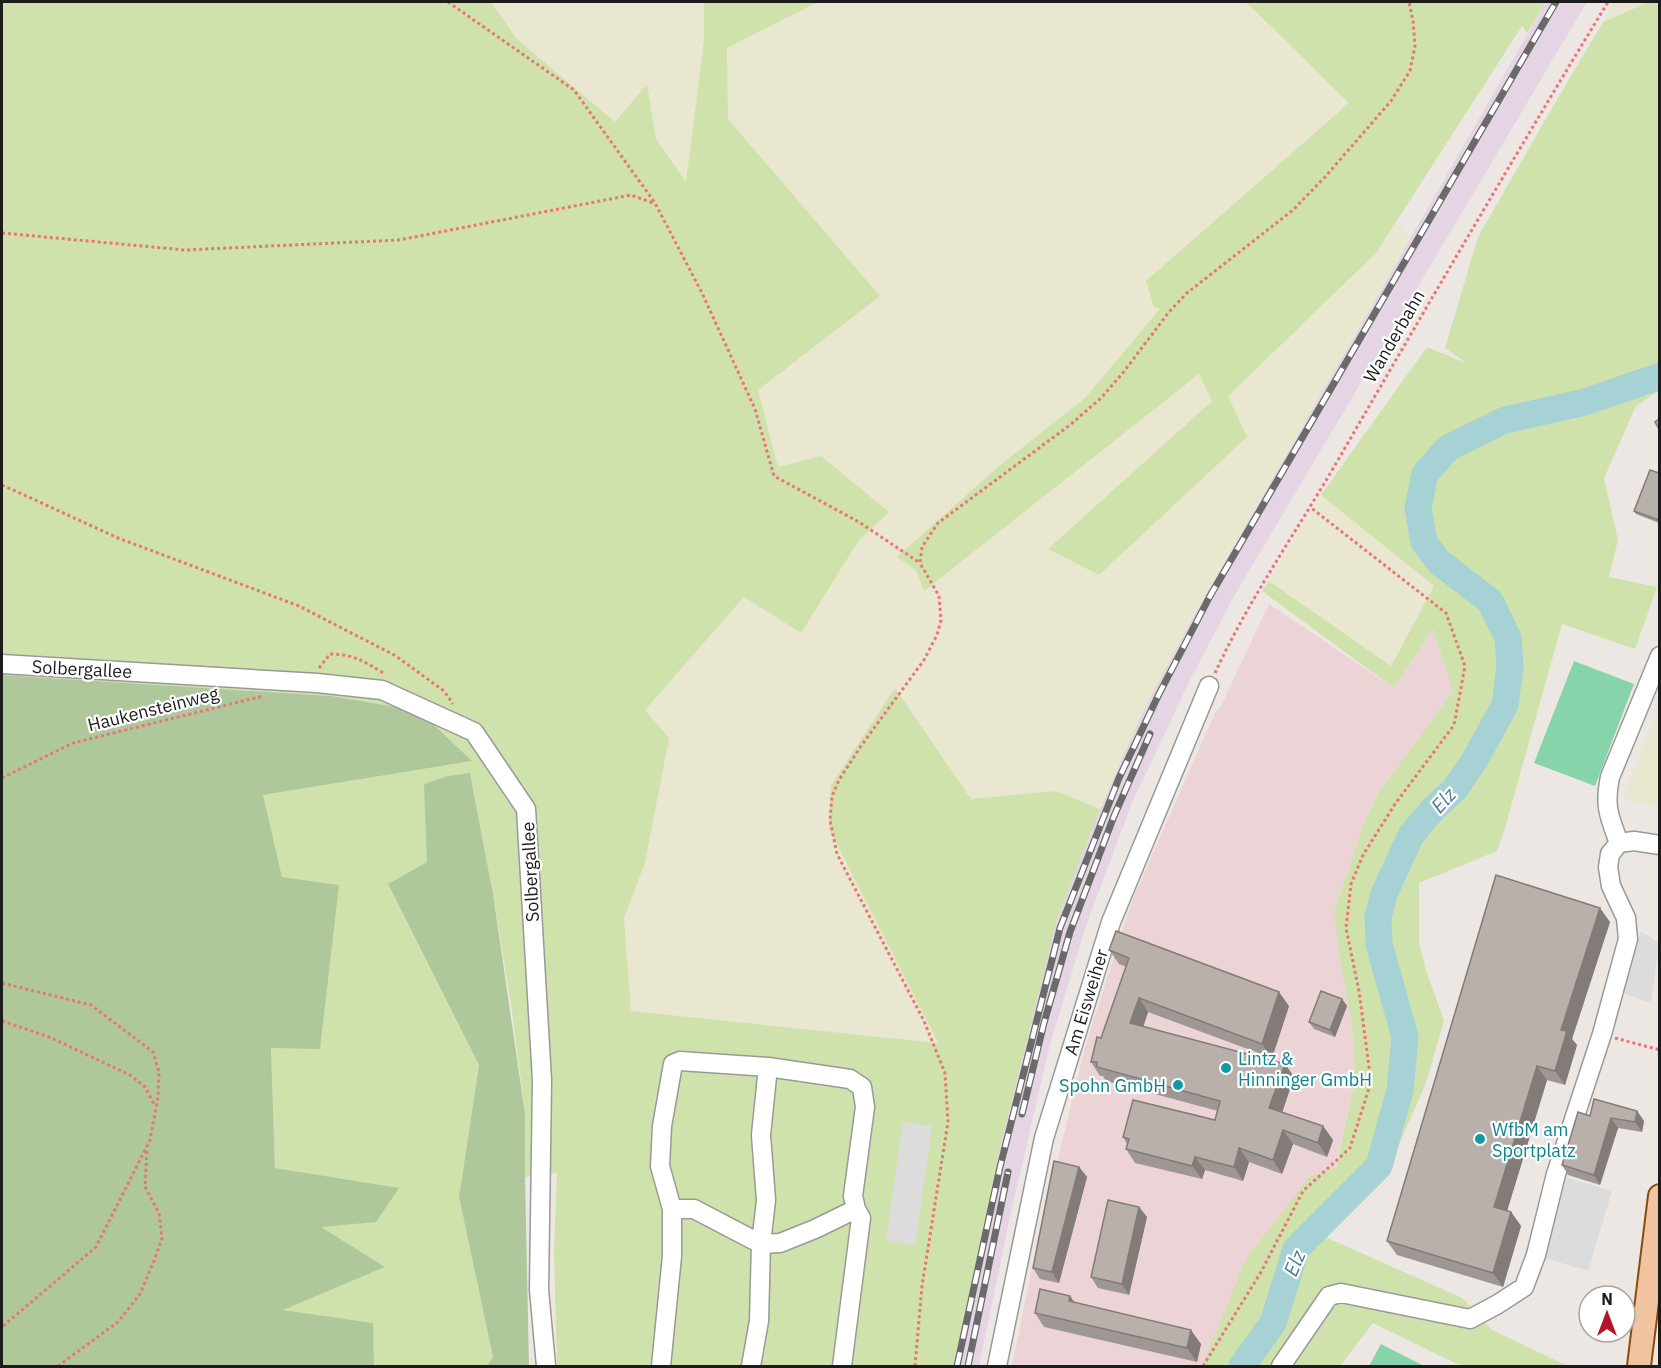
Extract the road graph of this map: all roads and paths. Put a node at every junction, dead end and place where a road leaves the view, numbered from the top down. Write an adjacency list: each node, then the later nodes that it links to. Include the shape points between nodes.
1 (448, 2): 4 (path, via 574,90)
2 (1409, 2): 8 (path, via 1414,46 1410,71 1391,101 1351,148 1293,210 1187,293 1101,398 938,523 922,547)
3 (1608, 2): 7 (path, Wanderbahn)
4 (655, 203): 5 (path, via 631,195 399,240 209,249); 8 (path, via 755,409 774,476 859,522)
5 (2, 233)
6 (2, 485): 13 (path, via 118,538 299,606 396,656 444,692)
7 (1310, 507): 11 (path, Wanderbahn, via 1234,631); 36 (path, via 1446,613 1465,666 1454,725 1395,804 1363,855 1351,884 1346,928 1371,1082 1350,1148 1303,1191 1261,1272)
8 (920, 563): 34 (path, via 939,596 941,620 937,635 924,660 839,780 832,796 830,820 837,854 924,1021 945,1073 948,1122 922,1286)
9 (1659, 656): 15 (street, via 1608,785 1607,810)
10 (2, 664): 30 (street, Solbergallee, via 382,690 474,732 526,809 542,1080 539,1290)
11 (1209, 686): 35 (street, Am Eisweiher, via 1107,934 1044,1138)
12 (271, 694): 14 (path, Haukensteinweg, via 72,743)
13 (456, 708)
14 (2, 778)
15 (1619, 843): 16 (street, via 1634,841); 37 (street, via 1610,854 1608,867 1611,886 1626,918 1628,939 1524,1287 1470,1319 1341,1293 1329,1296)
16 (1658, 847)
17 (2, 983): 22 (path, via 91,1005 153,1052 159,1072)
18 (2, 1020): 22 (path, via 49,1036 130,1075 145,1087)
19 (1627, 1042): 20 (path)
20 (1659, 1050)
21 (768, 1067): 25 (street, via 680,1061 674,1064 662,1126 660,1166); 26 (street, via 850,1079 862,1087 866,1107 853,1196); 27 (street, via 761,1136 766,1200)
22 (156, 1108): 23 (path)
23 (147, 1146): 28 (path, via 96,1246); 29 (path, via 145,1187 159,1213 162,1238 154,1261 140,1294 118,1322)
24 (1659, 1196): 38 (main road)
25 (672, 1209): 27 (street, via 694,1209); 31 (street, via 672,1256)
26 (856, 1209): 27 (street, via 780,1243); 33 (street, via 861,1218)
27 (761, 1244): 32 (street, via 759,1321)
28 (2, 1327)
29 (58, 1366)
30 (546, 1366)
31 (661, 1366)
32 (752, 1366)
33 (842, 1366)
34 (915, 1366)
35 (997, 1366)
36 (1203, 1366)
37 (1281, 1366)
38 (1639, 1366)

